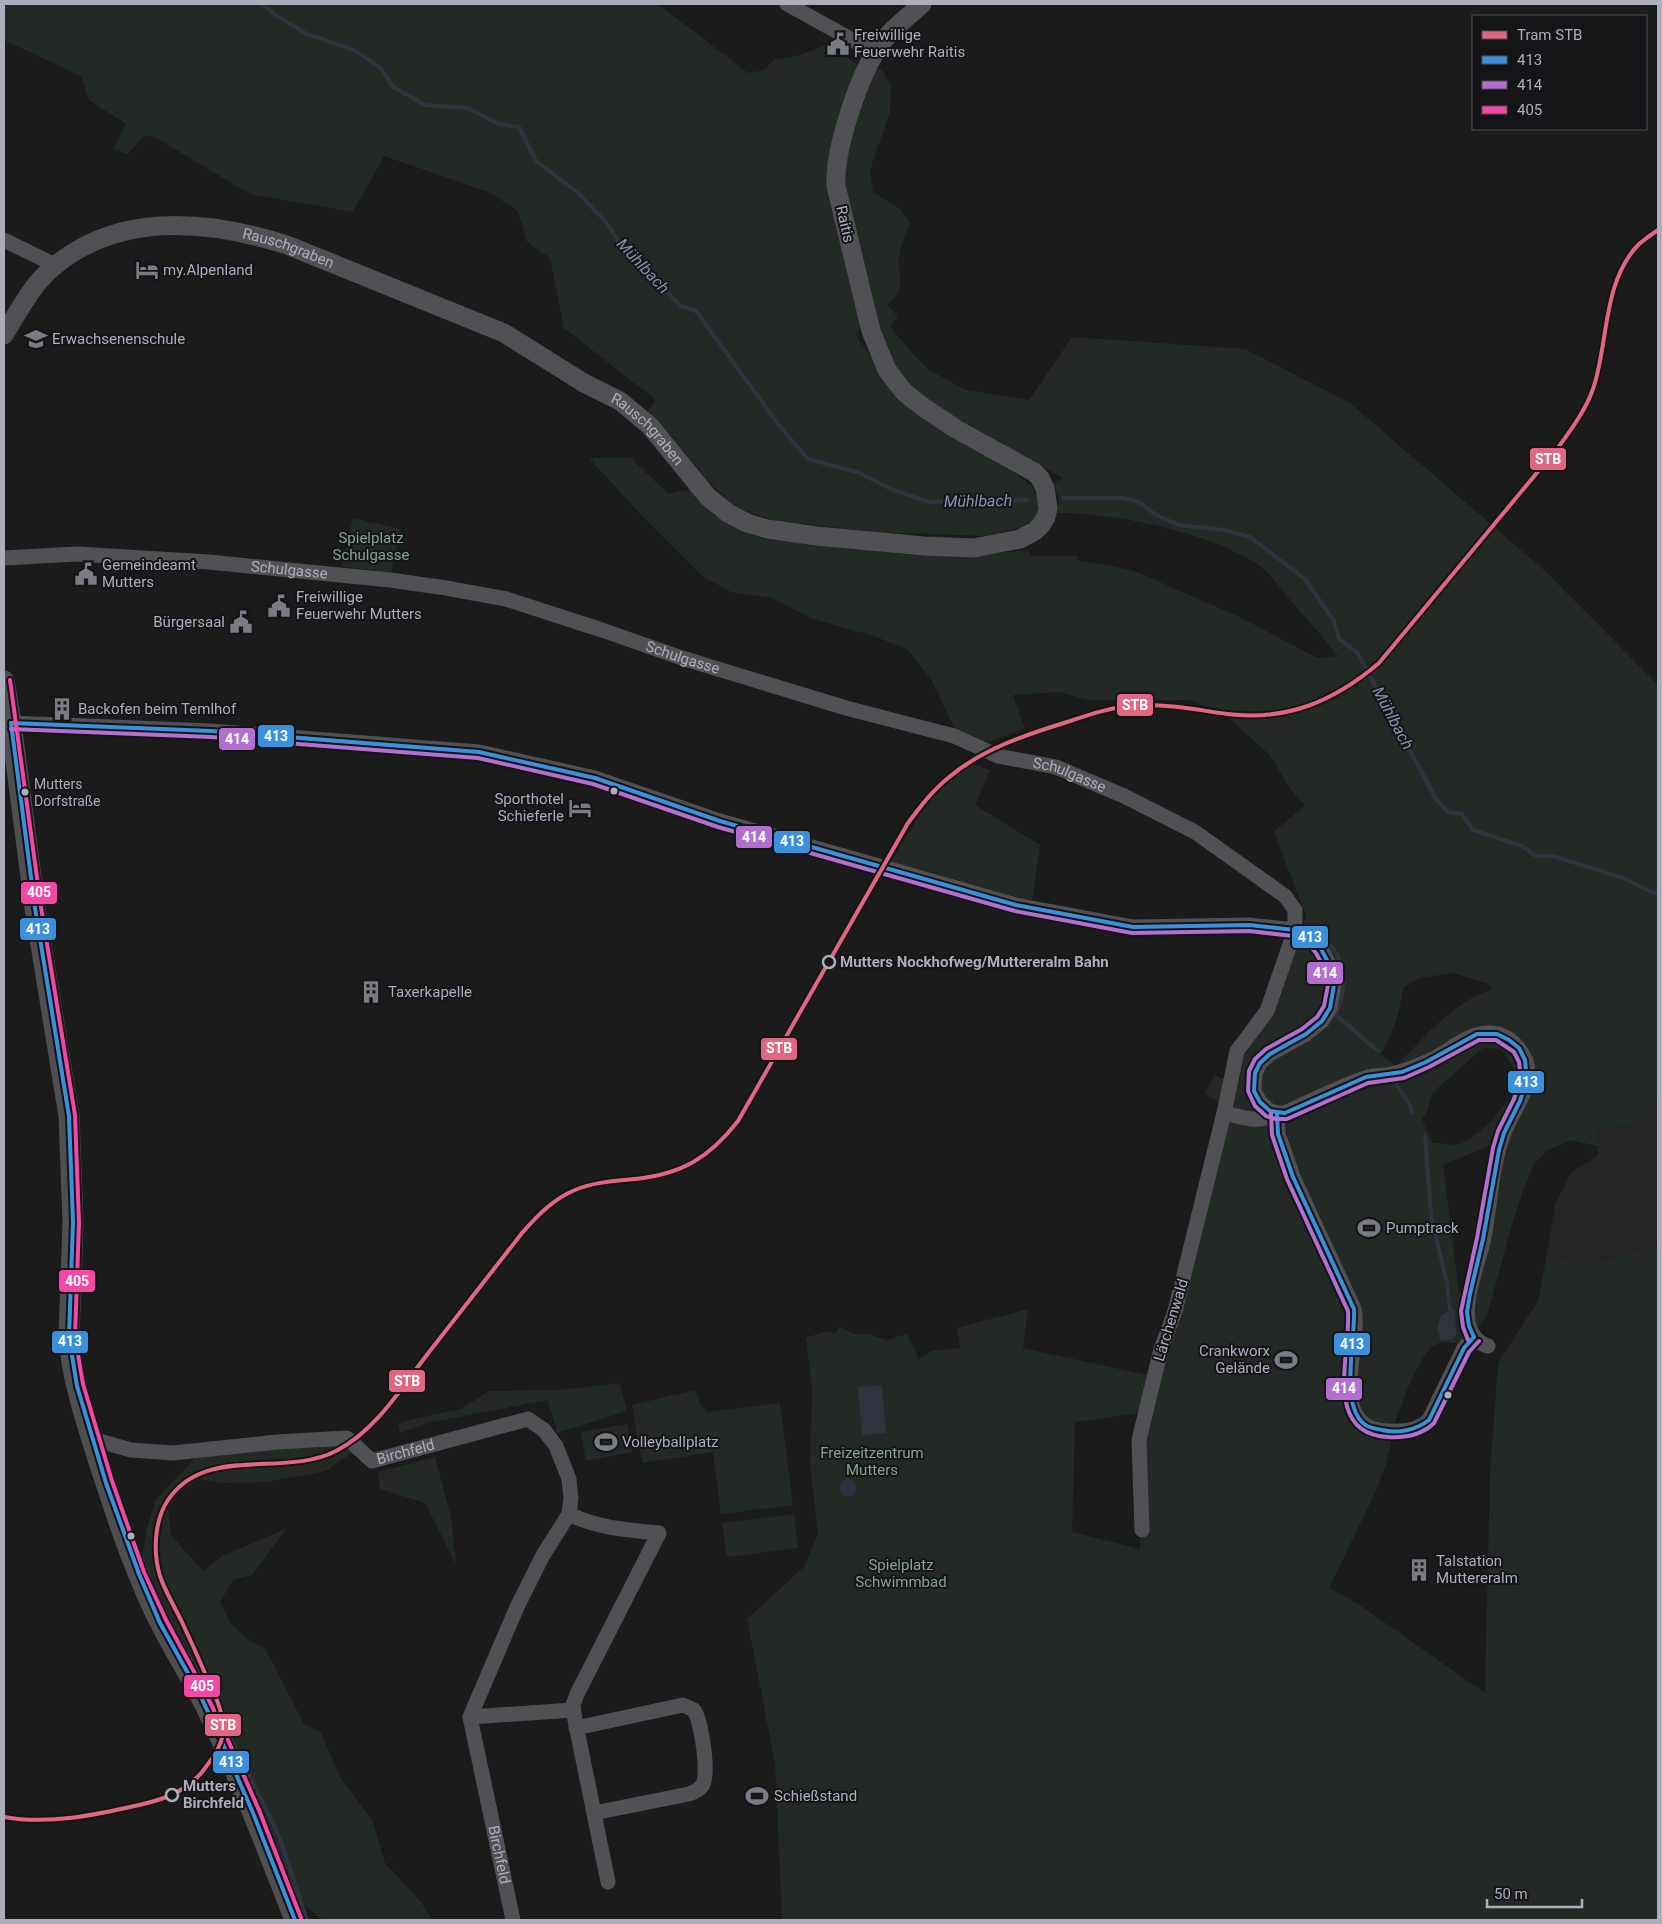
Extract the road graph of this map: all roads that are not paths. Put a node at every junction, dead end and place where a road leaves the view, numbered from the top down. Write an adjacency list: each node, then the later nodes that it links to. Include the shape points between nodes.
1 (787, 4): 3 (street)
2 (922, 4): 3 (street, Raitis, via 888,36)
3 (876, 53): 7 (street, Raitis, via 842,139 835,172 836,186 871,332 888,370)
4 (4, 240): 5 (street)
5 (55, 265): 6 (street, Rauschgraben, via 22,304); 7 (street, Rauschgraben, via 91,241 127,229 195,226 224,228 259,236 482,323 620,401 650,426 708,497 747,523 817,536 974,548 1020,539 1041,525 1048,502 1045,488 1034,472 956,429)
6 (4, 335)
7 (904, 392)
8 (4, 558): 11 (street, Schulgasse, via 77,554 209,562 390,580 518,602 686,659 846,708 954,736 998,756 1056,767 1124,796 1195,832 1290,900 1295,910)
9 (4, 681): 10 (main road)
10 (11, 723): 11 (street, via 211,731 479,752 594,778 720,822 1016,905 1133,927 1248,925); 16 (main road, via 35,908 68,1116 73,1222 70,1355)
11 (1295, 930): 12 (street, Lärchenwald, via 1267,1011 1237,1051); 13 (street, via 1309,936 1326,956 1333,978 1333,994 1330,1008 1318,1025 1270,1054 1258,1067 1253,1085 1256,1097 1264,1107)
12 (1224, 1113): 13 (street, via 1256,1120 1269,1119); 18 (street, Lärchenwald, via 1139,1440)
13 (1276, 1113): 14 (street, via 1278,1134 1293,1177 1354,1309 1356,1326 1349,1386 1354,1409 1365,1424 1378,1430 1414,1430 1422,1426 1429,1420 1464,1348); 14 (street, via 1285,1113 1366,1078 1419,1065 1477,1034 1497,1034 1519,1048 1525,1060 1527,1080 1499,1150 1484,1239 1467,1312)
14 (1474, 1337): 15 (street, via 1480,1344)
15 (1488, 1346)
16 (92, 1439): 17 (street, Birchfeld, via 131,1450 173,1453 347,1438 372,1460 528,1419 544,1430 556,1446 569,1479); 24 (main road, via 139,1576 226,1748)
17 (569, 1514): 19 (street, via 610,1528 658,1533 592,1662 577,1694); 20 (street, via 543,1555 517,1607)
18 (1142, 1530)
19 (574, 1710): 20 (street); 21 (street)
20 (470, 1717): 25 (street, Birchfeld)
21 (576, 1728): 22 (street); 22 (street, via 684,1705 694,1710 700,1724 705,1774 703,1786 689,1794)
22 (594, 1813): 23 (street)
23 (608, 1882)
24 (295, 1920)
25 (513, 1920)

